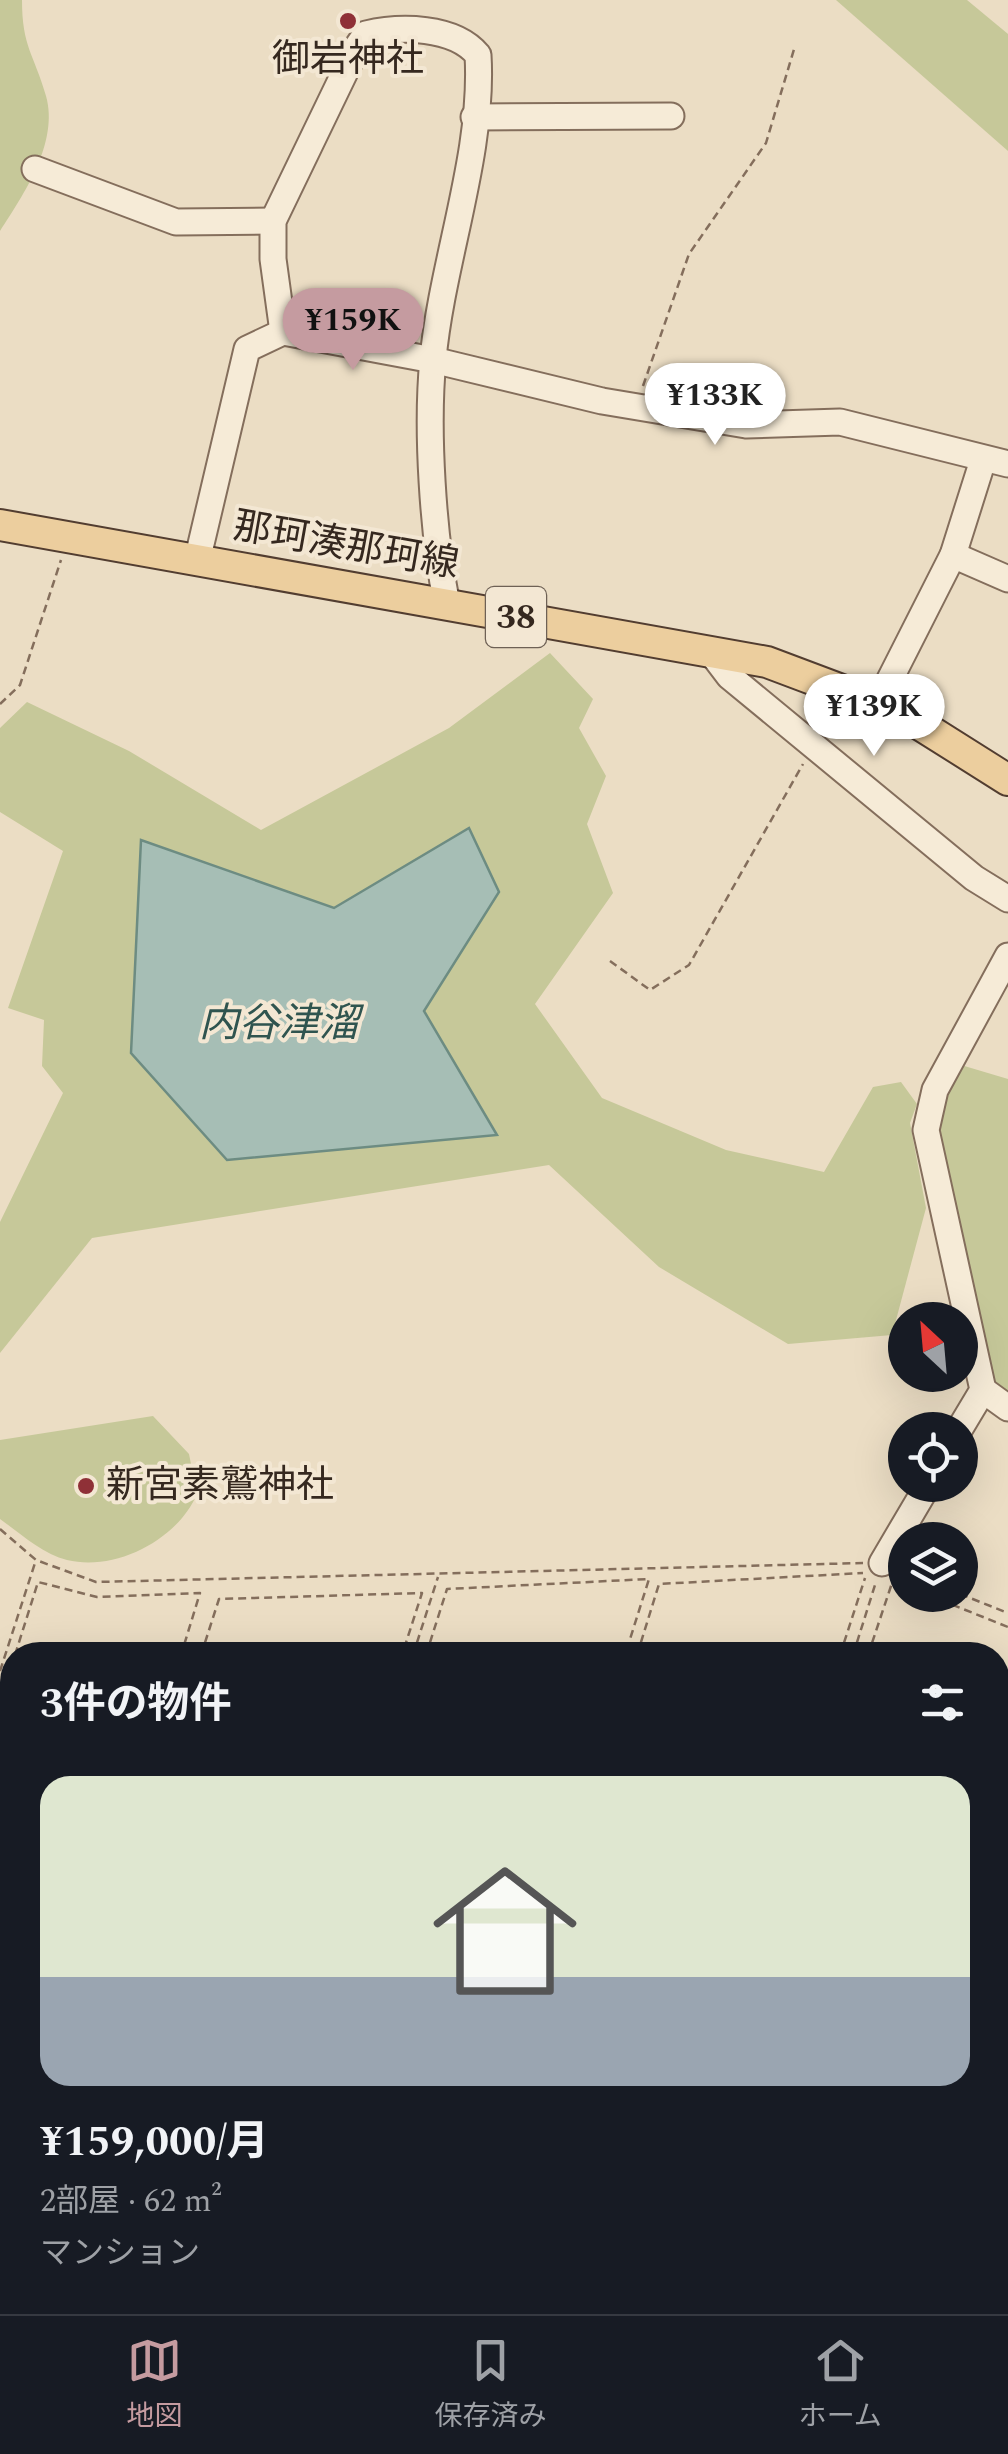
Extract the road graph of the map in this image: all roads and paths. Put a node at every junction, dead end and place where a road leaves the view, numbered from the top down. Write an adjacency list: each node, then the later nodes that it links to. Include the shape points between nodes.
1 (795, 46): 8 (path, via 766,143 689,254)
2 (671, 116): 3 (street)
3 (474, 117): 5 (street, via 478,55 468,43 418,30 366,34); 7 (street)
4 (35, 169): 5 (street, via 176,222)
5 (274, 221): 6 (street)
6 (282, 332): 7 (street); 13 (street, via 247,349)
7 (433, 360): 8 (street); 15 (street)
8 (636, 407): 9 (street, via 746,425 840,422)
9 (996, 462): 12 (street)
10 (0, 524): 11 (main road, 那珂湊那珂線 / 38)
11 (69, 535): 13 (main road, 那珂湊那珂線 / 38); 18 (path, via 20,685)
12 (953, 555): 14 (street); 17 (street)
13 (197, 561): 15 (main road, 那珂湊那珂線 / 38)
14 (1008, 579)
15 (447, 605): 16 (main road, 那珂湊那珂線 / 38)
16 (710, 650): 17 (main road, 那珂湊那珂線 / 38, via 767,662); 19 (street, via 729,676)
17 (878, 703): 20 (main road, 那珂湊那珂線 / 38)
18 (0, 704)
19 (814, 745): 21 (street); 23 (path, via 689,965 650,990)
20 (1008, 780)
21 (1008, 899)
22 (1008, 956): 24 (street, via 935,1090 926,1130)
23 (610, 962)
24 (983, 1390): 25 (street); 26 (street)
25 (1008, 1408)
26 (970, 1412)
27 (918, 1502): 30 (street)
28 (0, 1529): 29 (path)
29 (36, 1560): 31 (path, via 96,1582); 37 (path)
30 (882, 1563): 31 (path); 47 (path)
31 (438, 1575): 42 (path)
32 (888, 1595): 48 (path)
33 (978, 1601): 35 (path)
34 (970, 1612): 36 (path)
35 (1008, 1613)
36 (1008, 1627)
37 (9, 1642)
38 (19, 1642): 39 (path, via 38,1582 97,1597 200,1593)
39 (185, 1642)
40 (205, 1642): 41 (path, via 218,1600 422,1593)
41 (406, 1642)
42 (417, 1642)
43 (430, 1642): 44 (path, via 448,1589 649,1579)
44 (629, 1642)
45 (642, 1642): 46 (path, via 659,1584 866,1573)
46 (844, 1642)
47 (857, 1642)
48 (872, 1642)

